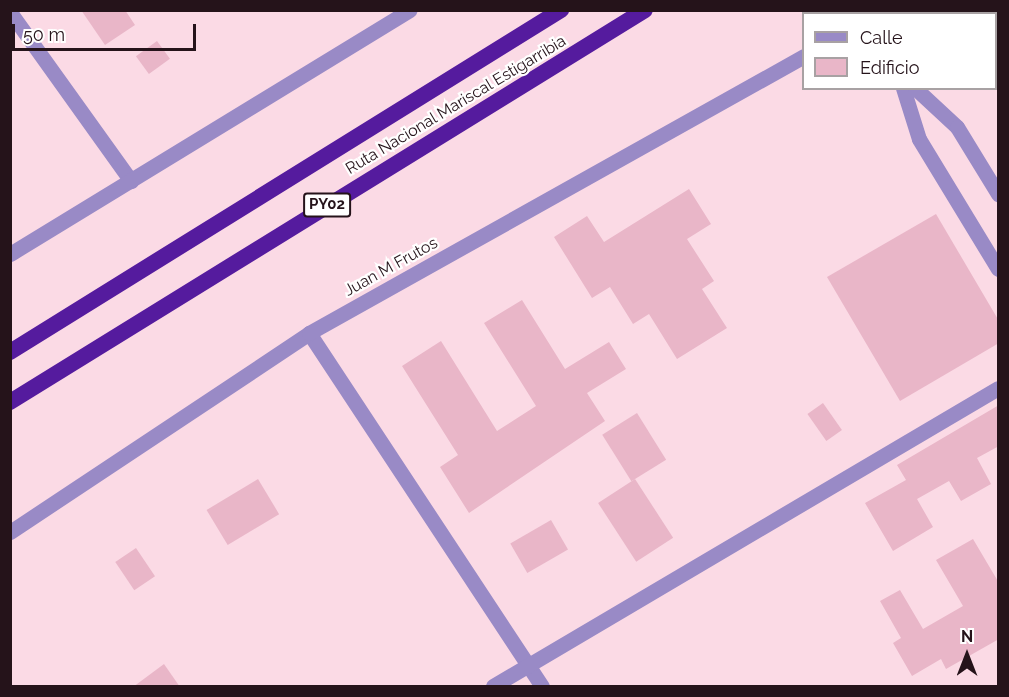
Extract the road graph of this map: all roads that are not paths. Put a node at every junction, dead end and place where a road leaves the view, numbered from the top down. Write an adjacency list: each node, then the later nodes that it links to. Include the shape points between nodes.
1 (409, 10): 8 (street)
2 (561, 10): 13 (highway, Ruta Nacional Mariscal Estigarribia / PY02)
3 (645, 10): 15 (highway, Ruta Nacional Mariscal Estigarribia / PY02)
4 (10, 12): 8 (street)
5 (802, 57): 12 (street, Juan M Frutos)
6 (904, 90): 11 (street, via 919,139)
7 (917, 90): 9 (street, via 957,127)
8 (131, 181): 10 (street)
9 (999, 194)
10 (10, 254)
11 (999, 269)
12 (309, 333): 16 (street, Juan M Frutos); 17 (street)
13 (10, 352)
14 (999, 388): 17 (street)
15 (10, 402)
16 (10, 532)
17 (529, 665): 18 (street); 19 (street)
18 (493, 687)
19 (542, 687)

